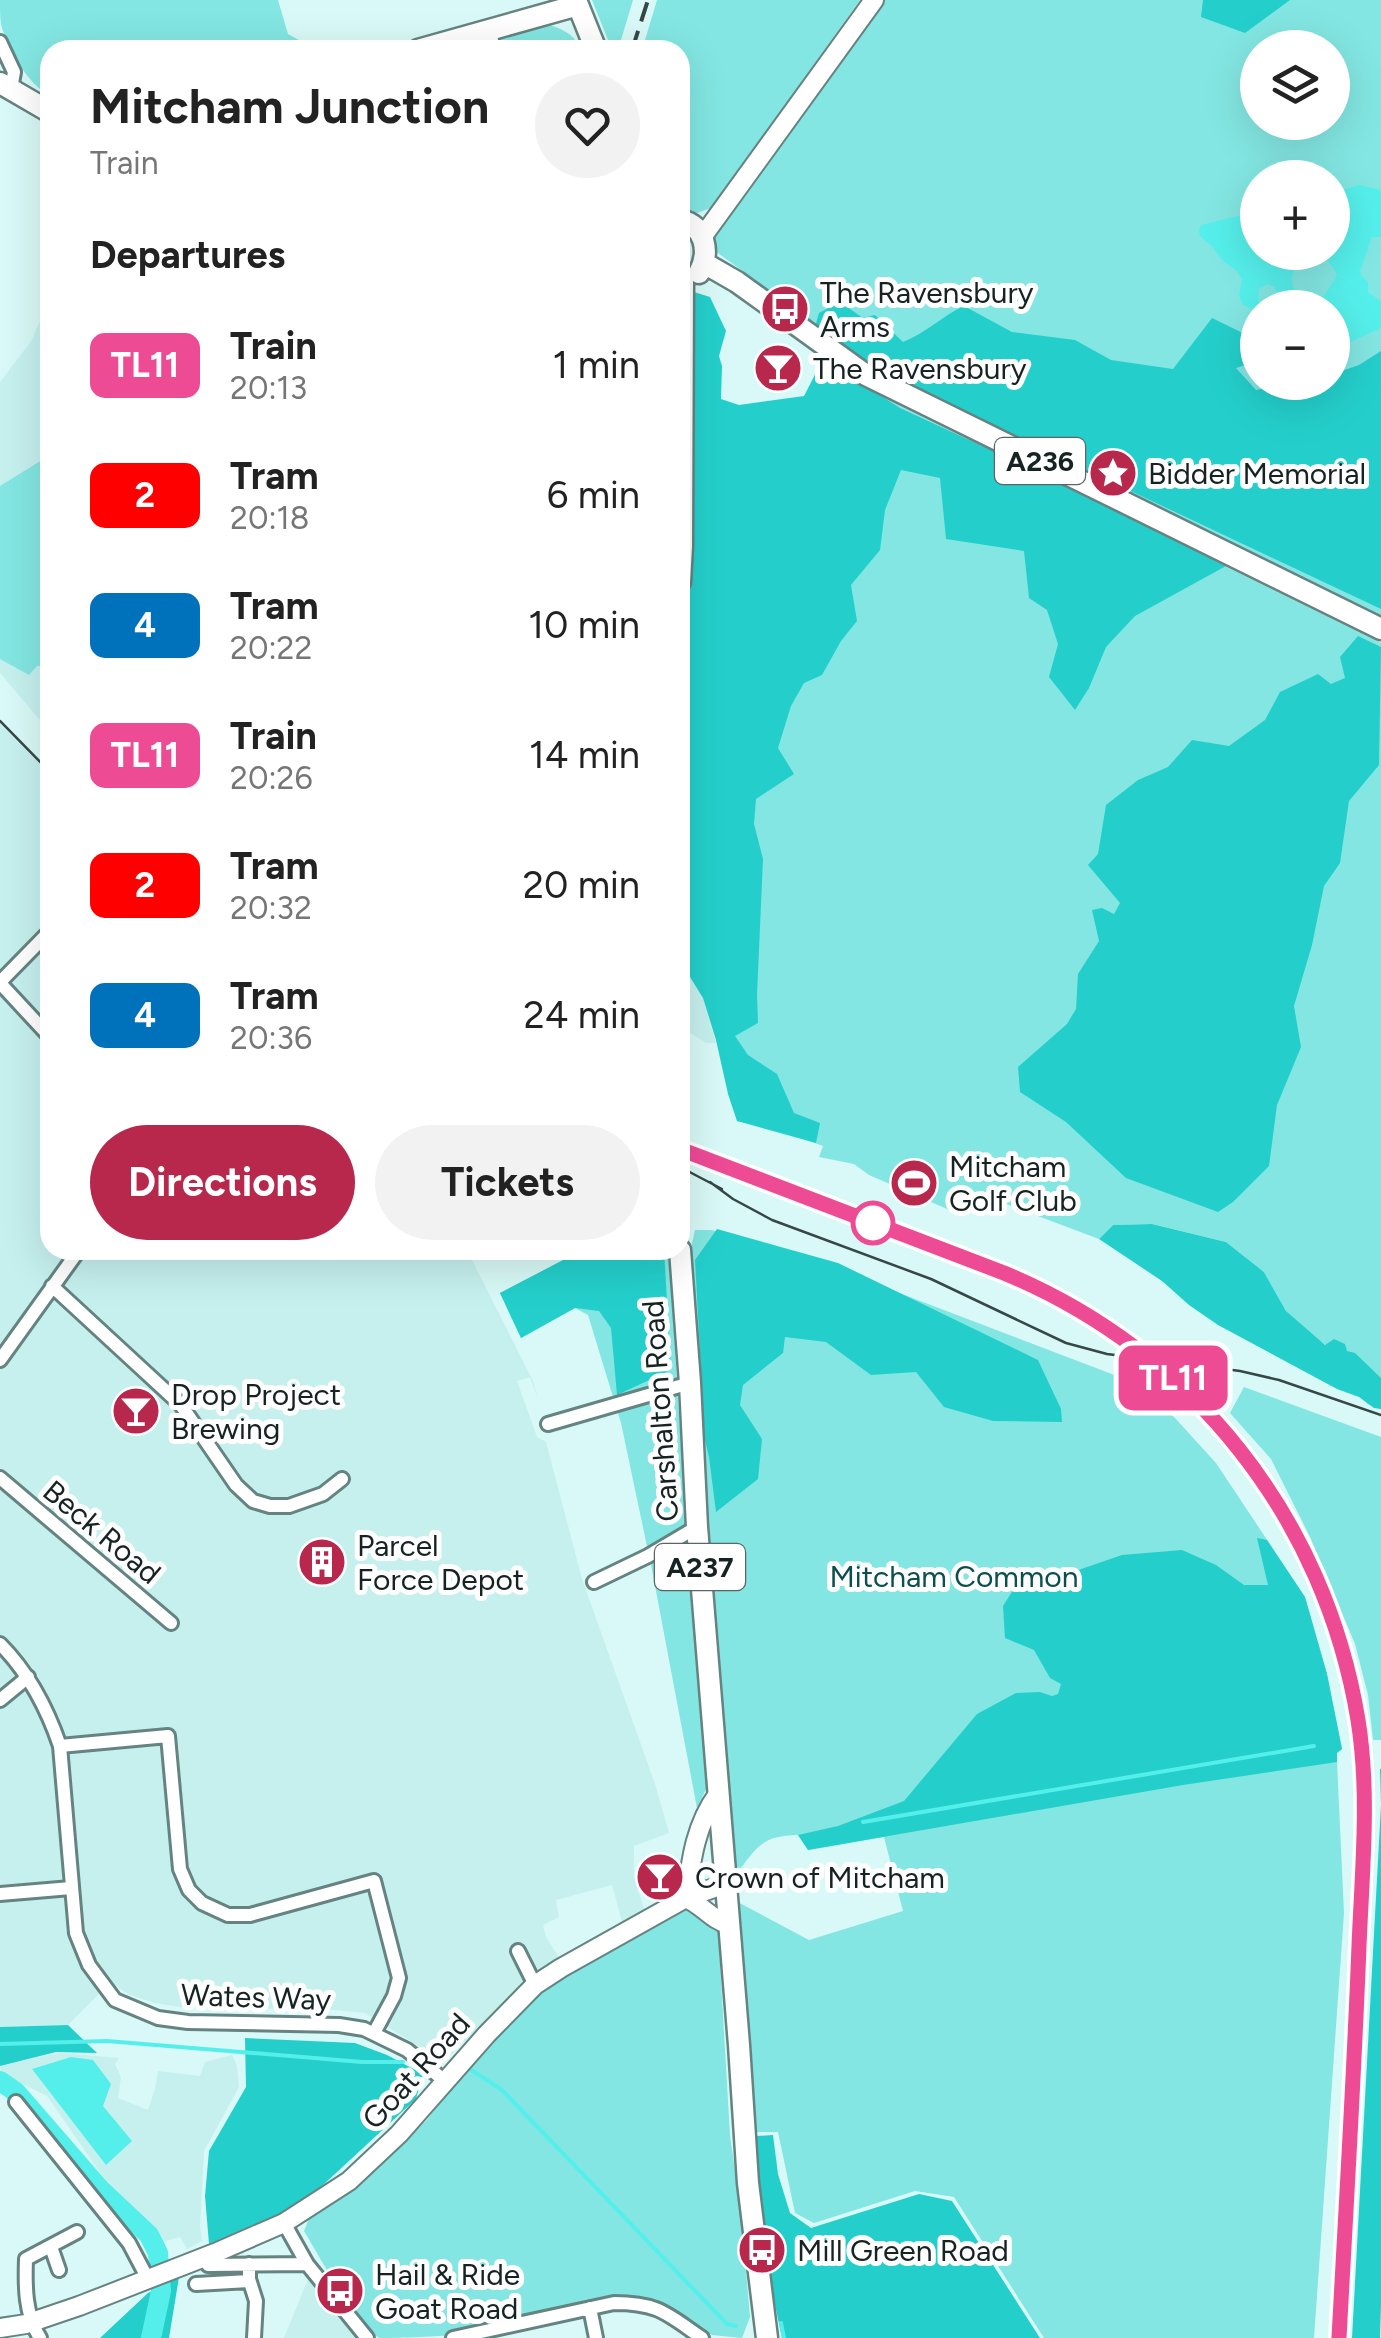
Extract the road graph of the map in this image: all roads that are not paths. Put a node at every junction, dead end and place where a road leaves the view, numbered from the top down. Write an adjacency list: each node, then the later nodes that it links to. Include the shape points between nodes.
1 (874, 0): 9 (street)
2 (577, 2): 3 (main road); 4 (main road)
3 (451, 40)
4 (592, 40)
5 (0, 42): 6 (street, via 14,72)
6 (5, 86): 7 (main road)
7 (40, 106)
8 (690, 223): 9 (main road)
9 (703, 236): 10 (main road)
10 (704, 263): 11 (main road); 12 (main road, A236, via 866,375)
11 (690, 278)
12 (1381, 629)
13 (40, 941): 14 (street)
14 (0, 982): 15 (street)
15 (40, 1026)
16 (72, 1260): 18 (street)
17 (681, 1260): 20 (main road, Carshalton Road / A237)
18 (52, 1286): 19 (street); 23 (street, via 181,1406 253,1501 289,1506 323,1494)
19 (0, 1360)
20 (690, 1383): 21 (street); 24 (main road, Carshalton Road / A237)
21 (548, 1424)
22 (0, 1478): 26 (street, Beck Road)
23 (342, 1478)
24 (697, 1527): 25 (street); 31 (main road, Carshalton Road / A237)
25 (594, 1582)
26 (171, 1624)
27 (0, 1644): 28 (street, Wates Way)
28 (28, 1677): 29 (street); 30 (street, Wates Way)
29 (0, 1700)
30 (60, 1746): 33 (street, Wates Way); 39 (street, via 168,1736 180,1869 195,1896 220,1912 263,1912 374,1881 399,1978)
31 (718, 1794): 32 (main road, Carshalton Road / A237); 35 (street, via 689,1862)
32 (725, 1884): 35 (street, Goat Road); 36 (main road, Carshalton Road / A237)
33 (72, 1888): 34 (street); 39 (street, Wates Way, via 78,1941 115,2000 188,2022 339,2025)
34 (0, 1894)
35 (686, 1898): 36 (street); 38 (street, Goat Road)
36 (728, 1924): 60 (main road, Carshalton Road / A237)
37 (518, 1951): 38 (street)
38 (535, 1985): 40 (street, Goat Road)
39 (374, 2032): 40 (street, Wates Way)
40 (446, 2082): 42 (street, Goat Road, via 349,2181)
41 (16, 2102): 49 (street, via 129,2243)
42 (284, 2222): 46 (street); 49 (street, Goat Road)
43 (77, 2232): 44 (street)
44 (50, 2247): 48 (street); 54 (street, via 26,2259)
45 (249, 2264): 46 (street); 47 (street); 50 (street)
46 (308, 2264): 56 (street)
47 (208, 2265)
48 (59, 2270)
49 (148, 2279): 54 (street, Goat Road)
50 (249, 2281): 51 (street); 55 (street, via 256,2301)
51 (196, 2284)
52 (590, 2308): 57 (street); 58 (street); 59 (street, via 648,2305)
53 (0, 2328): 54 (street, Goat Road)
54 (36, 2330)
55 (254, 2338)
56 (366, 2338)
57 (453, 2338)
58 (596, 2338)
59 (702, 2338)
60 (767, 2338)

